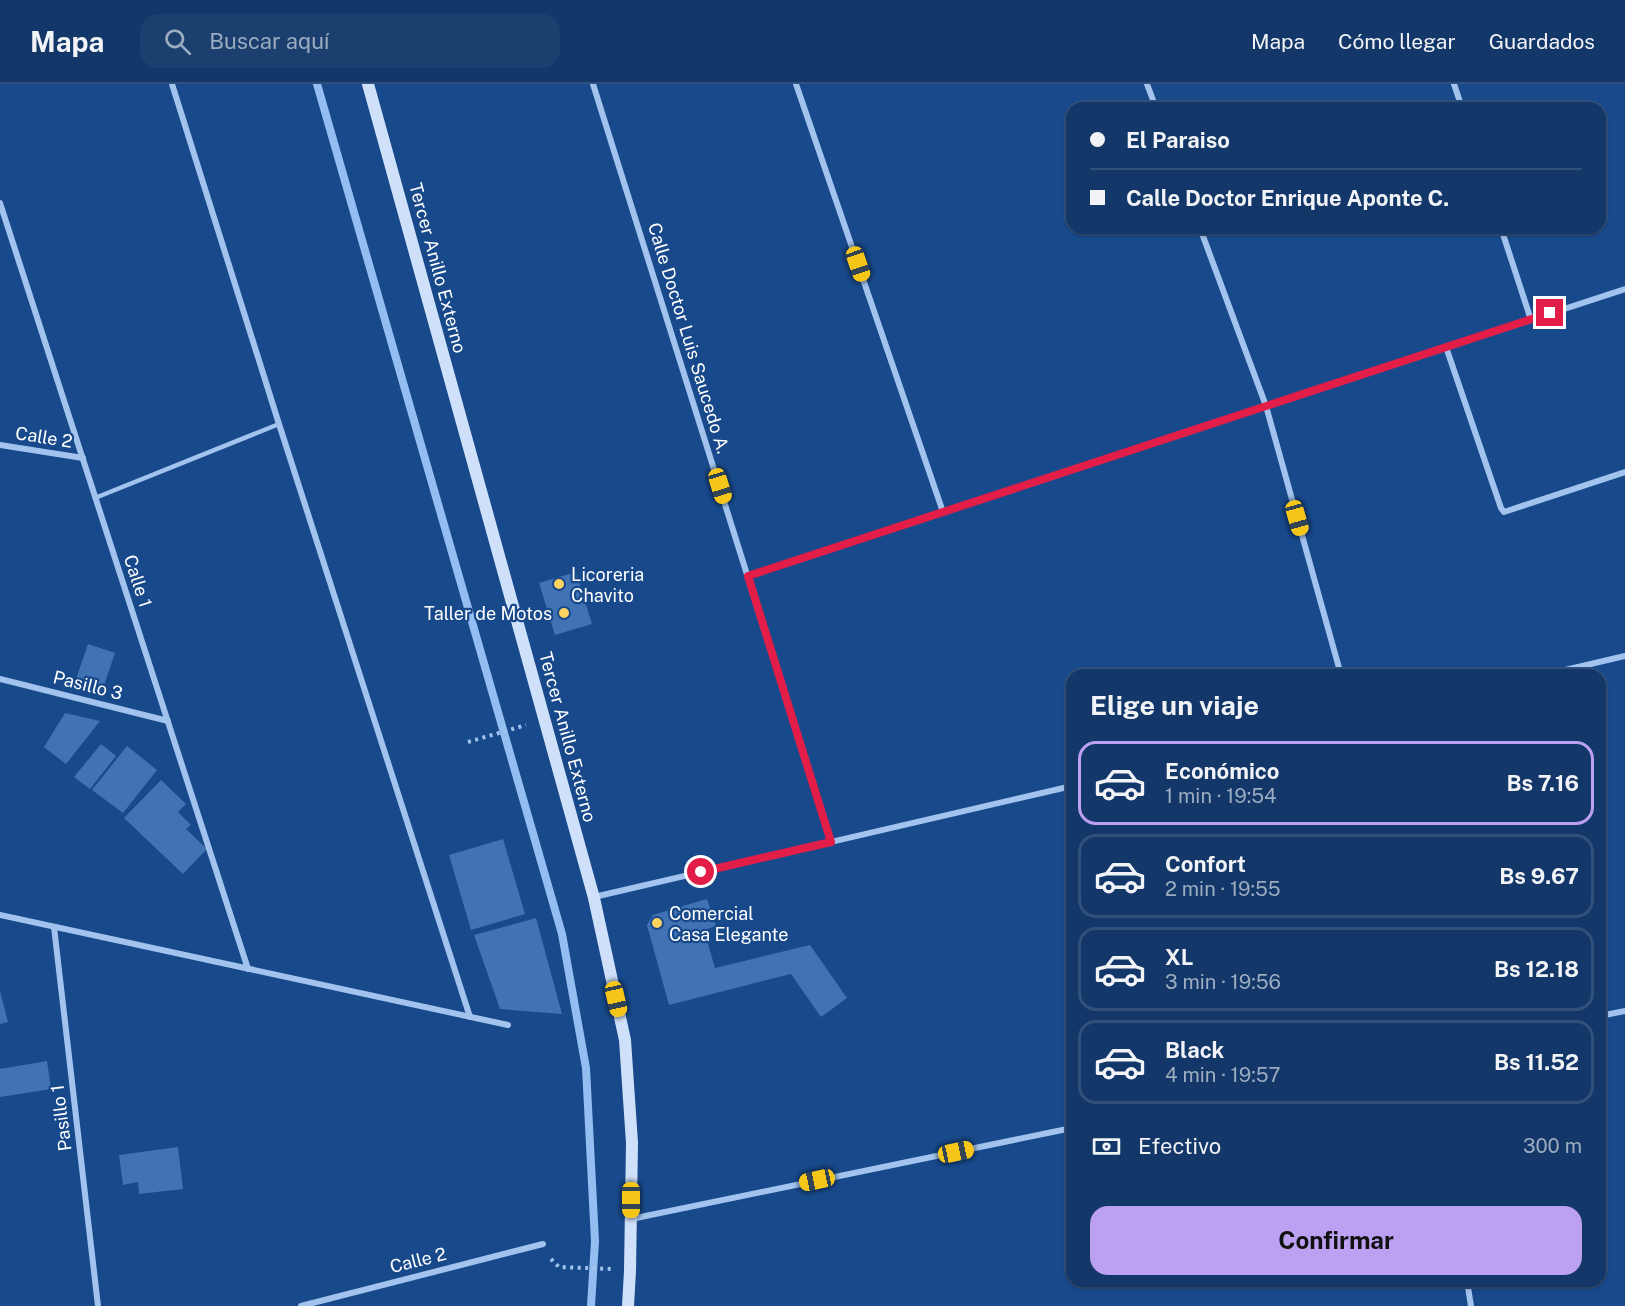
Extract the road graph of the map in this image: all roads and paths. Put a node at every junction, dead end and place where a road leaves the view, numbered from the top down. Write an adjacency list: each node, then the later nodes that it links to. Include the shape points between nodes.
1 (172, 84): 17 (street)
2 (368, 84): 33 (street, Tercer Anillo Externo)
3 (594, 84): 23 (street, Calle Doctor Luis Saucedo A.)
4 (796, 84): 22 (street)
5 (1147, 84): 7 (street)
6 (1454, 84): 8 (street)
7 (1154, 102)
8 (1460, 102)
9 (0, 203): 10 (street, Calle 1)
10 (2, 213): 19 (street, Calle 1)
11 (1202, 234): 16 (street)
12 (1503, 234): 14 (street)
13 (1625, 289): 14 (street)
14 (1531, 320): 15 (street)
15 (1446, 347): 16 (street); 20 (street, via 1504,512)
16 (1266, 406): 22 (street); 25 (street)
17 (279, 424): 21 (lane); 39 (street)
18 (0, 445): 19 (street, Calle 2)
19 (83, 458): 21 (street, Calle 1)
20 (1625, 472)
21 (95, 498): 28 (street, Calle 1)
22 (943, 512): 23 (street)
23 (748, 576): 32 (street, Calle Doctor Luis Saucedo A.)
24 (1625, 656): 26 (street)
25 (1339, 669)
26 (1570, 669)
27 (0, 679): 28 (street, Pasillo 3)
28 (168, 721): 36 (street, Calle 1)
29 (522, 726): 30 (path)
30 (468, 742)
31 (1066, 787): 32 (street)
32 (831, 842): 33 (street)
33 (594, 898): 42 (street, Tercer Anillo Externo, via 625,1040 632,1143)
34 (0, 915): 35 (street)
35 (54, 927): 36 (street); 46 (street, Pasillo 1)
36 (248, 969): 39 (street)
37 (1625, 1011): 38 (street)
38 (1606, 1015)
39 (470, 1017): 40 (street)
40 (508, 1026)
41 (1066, 1129): 42 (street)
42 (631, 1219): 48 (street, Tercer Anillo Externo)
43 (543, 1244): 44 (path, via 550,1245 551,1259 559,1267); 47 (street, Calle 2)
44 (608, 1269)
45 (1468, 1287): 49 (street)
46 (98, 1306)
47 (301, 1306)
48 (628, 1306)
49 (1472, 1306)

